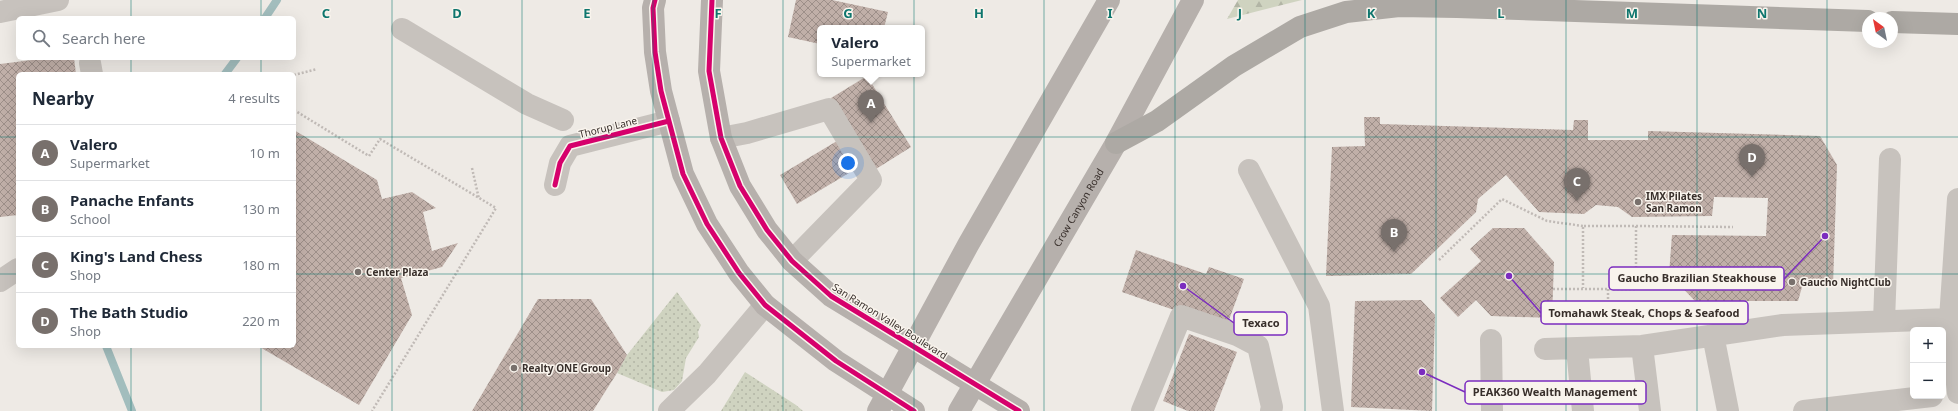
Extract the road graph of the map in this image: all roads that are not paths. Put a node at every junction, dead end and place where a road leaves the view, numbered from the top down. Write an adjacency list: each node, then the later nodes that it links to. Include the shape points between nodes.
1 (58, 0): 6 (street)
2 (654, 0): 12 (main road, via 655,52)
3 (712, 0): 13 (main road, San Ramon Valley Boulevard, via 708,71)
4 (1109, 0): 27 (main road, via 972,239)
5 (1193, 0): 14 (main road, Crow Canyon Road)
6 (0, 12)
7 (1862, 21): 14 (highway, via 1458,7 1399,6 1346,12 1300,27 1234,66 1157,121)
8 (1898, 22): 9 (highway)
9 (1958, 24)
10 (402, 28): 11 (street, via 526,104)
11 (562, 120)
12 (669, 121): 17 (street, Thorup Lane, via 570,146 560,163); 22 (main road, via 684,174 707,224 739,273)
13 (721, 138): 19 (main road, San Ramon Valley Boulevard, via 740,186 767,230); 19 (street, via 829,109 871,180)
14 (1116, 143): 31 (main road, Crow Canyon Road)
15 (1890, 159): 24 (street)
16 (1249, 170): 41 (street, via 1319,306)
17 (555, 185)
18 (1958, 199): 23 (street)
19 (792, 261): 27 (main road, San Ramon Valley Boulevard, via 831,296)
20 (16, 270): 21 (street)
21 (0, 281)
22 (765, 305): 34 (main road); 35 (street, via 707,374)
23 (1950, 319): 24 (street); 32 (street)
24 (1884, 321): 25 (street, via 1783,325)
25 (1712, 335): 28 (street); 45 (street)
26 (1491, 340): 42 (street)
27 (915, 346): 31 (main road, San Ramon Valley Boulevard); 34 (main road)
28 (1642, 346): 29 (street); 44 (street)
29 (1577, 349): 30 (street); 43 (street)
30 (1545, 350)
31 (974, 385): 37 (main road, Crow Canyon Road); 38 (main road, San Ramon Valley Boulevard)
32 (1953, 394)
33 (1910, 399): 46 (street)
34 (883, 402): 36 (main road)
35 (669, 411)
36 (914, 411)
37 (959, 411)
38 (1019, 411)
39 (1142, 411): 40 (street, via 1181,316 1237,335 1258,346)
40 (1271, 411)
41 (1333, 411)
42 (1492, 411)
43 (1583, 411)
44 (1650, 411)
45 (1728, 411)
46 (1804, 411)

